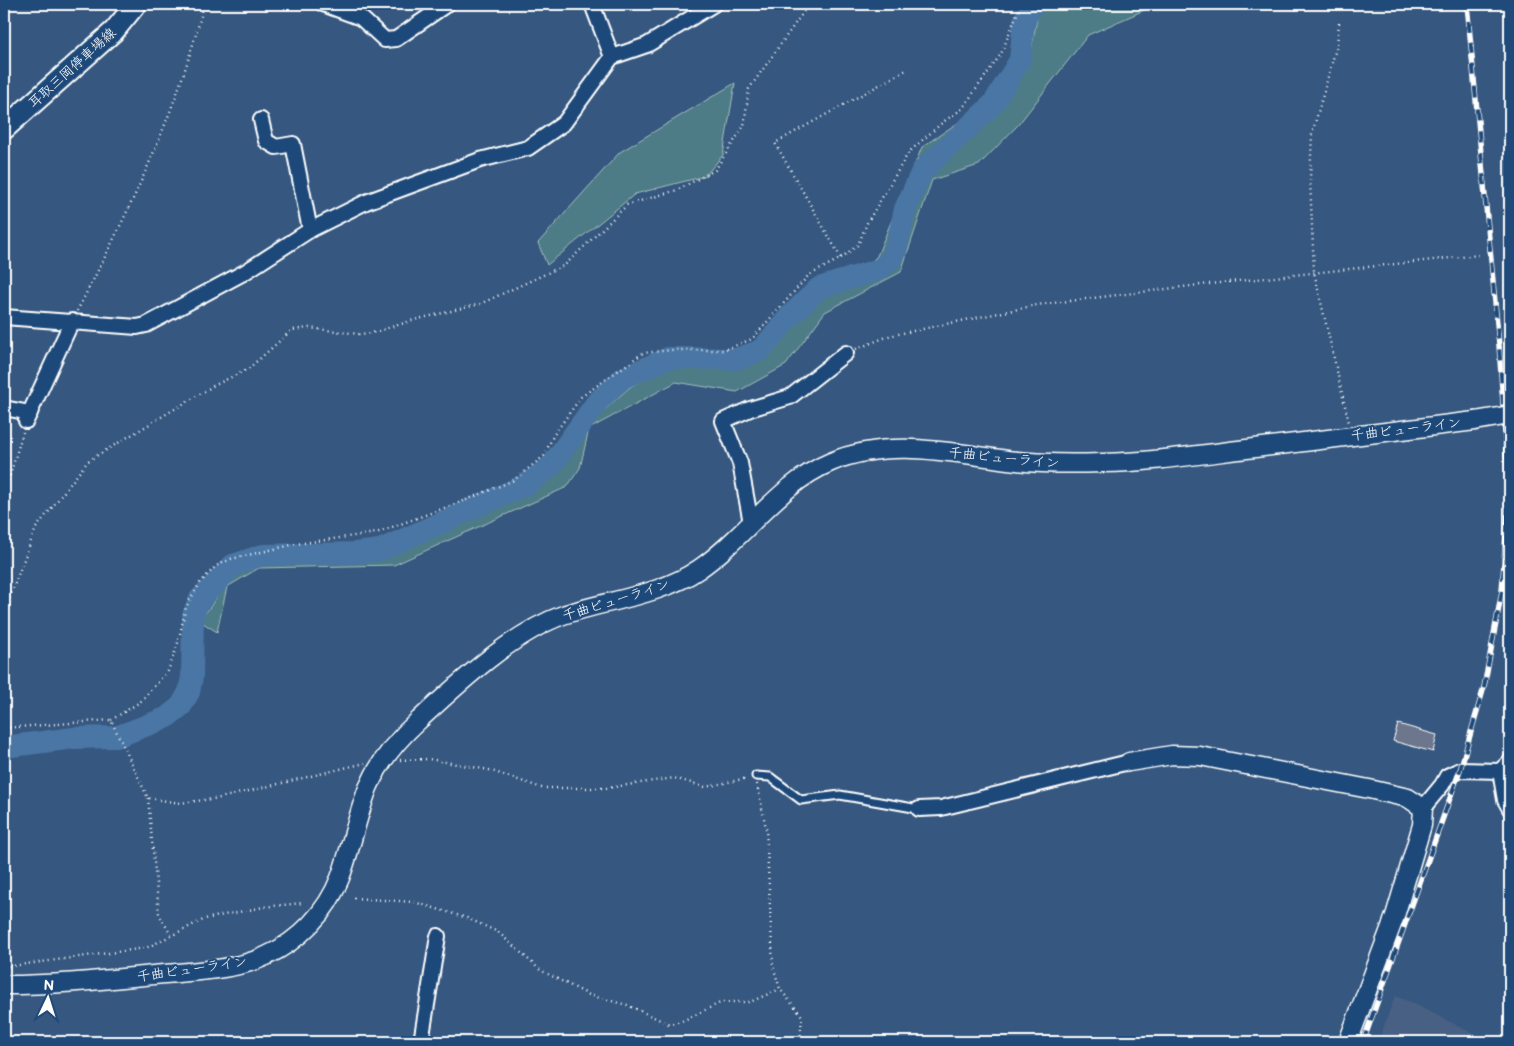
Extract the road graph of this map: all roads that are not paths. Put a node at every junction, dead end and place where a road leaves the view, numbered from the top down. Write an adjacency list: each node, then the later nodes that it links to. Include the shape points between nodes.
1 (136, 4): 8 (main road, 耳取三岡停車場線, via 114,31)
2 (324, 4): 3 (street, via 360,18 385,40 396,39)
3 (447, 4)
4 (592, 4): 6 (street)
5 (714, 4): 6 (street, via 647,45)
6 (612, 57): 9 (street, via 564,123 528,148 480,160 374,199)
7 (261, 120): 9 (street, via 266,141 276,148 293,144)
8 (4, 130)
9 (310, 230): 11 (street, via 244,272 146,325)
10 (4, 316): 11 (street)
11 (72, 321): 13 (street, via 28,417)
12 (846, 353): 15 (street, via 790,397 750,409 723,422 740,463)
13 (4, 408)
14 (1510, 415): 15 (street, 千曲ビューライン, bridge, via 1161,459 1098,463 1039,462 919,448 886,448 832,462 803,477)
15 (752, 523): 23 (street, 千曲ビューライン, via 698,570 679,580 566,614 521,636 498,651 419,720 382,761 368,788 338,882 322,912 308,927 268,956 245,964 200,971)
16 (1128, 762): 19 (street, via 1172,755 1200,756 1408,798); 20 (street, via 941,808)
17 (1505, 766): 19 (street, via 1460,770 1447,776); 21 (street, via 1505,800)
18 (756, 776): 20 (lane, via 770,777 801,800 840,795)
19 (1423, 808): 25 (street, via 1422,825 1395,916)
20 (920, 809)
21 (1510, 810)
22 (438, 936): 24 (street)
23 (4, 985)
24 (421, 1042)
25 (1348, 1042)

